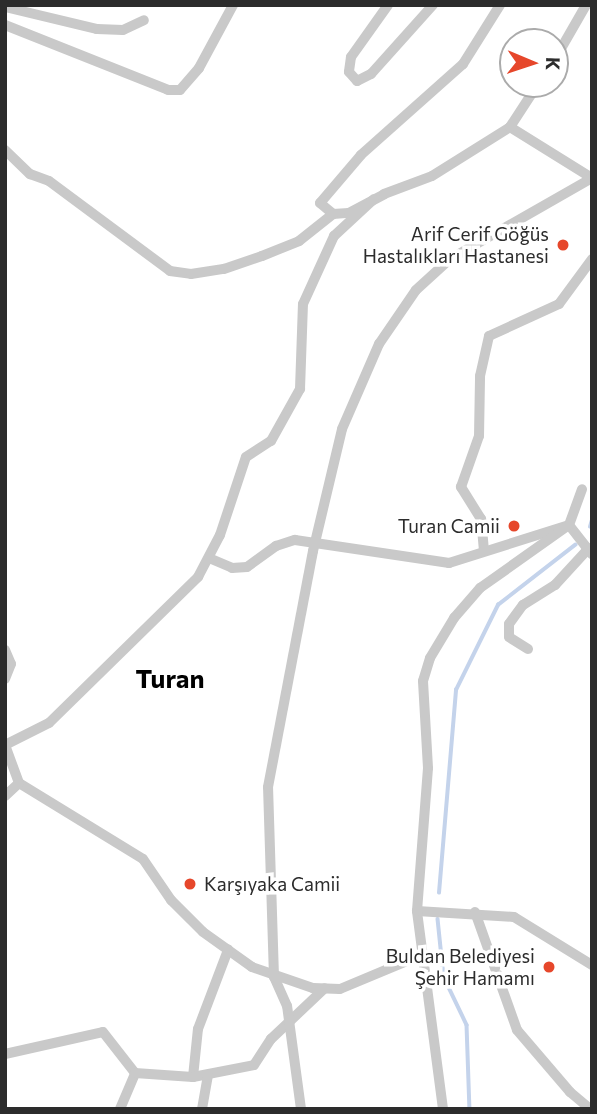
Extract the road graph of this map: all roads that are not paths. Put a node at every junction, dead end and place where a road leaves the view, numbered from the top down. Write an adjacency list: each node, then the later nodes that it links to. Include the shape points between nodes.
1 (233, 5): 8 (street, via 199,68 180,90 168,90)
2 (388, 5): 3 (street, via 351,57 349,72 357,81 371,74)
3 (433, 5)
4 (500, 5): 14 (street, via 463,64 361,155 320,203)
5 (586, 5): 9 (street)
6 (5, 7): 7 (street, via 97,29 123,30)
7 (144, 20)
8 (5, 25)
9 (569, 35)
10 (529, 98): 11 (street)
11 (510, 127): 13 (street, via 432,176); 18 (street, via 592,178 450,259 416,290 379,344 342,429)
12 (5, 150): 14 (street, via 30,174 49,181 170,271 213,271 262,256 299,242)
13 (374, 199): 14 (street, via 349,213); 21 (street, via 334,236 303,304 300,389 271,441 246,457)
14 (333, 214)
15 (592, 258): 19 (street, via 559,304 489,336 480,376 479,436 461,487 481,519)
16 (582, 489): 17 (street)
17 (569, 525): 19 (street); 20 (street); 28 (street, via 480,588 430,658 423,681 428,768)
18 (315, 541): 19 (street, via 449,563); 21 (street, via 276,546 247,567 232,568); 33 (street, via 268,787)
19 (484, 551)
20 (590, 551): 22 (street, via 555,585 523,605 509,624 509,637)
21 (209, 558): 25 (street, via 198,577 89,687 49,723)
22 (528, 649)
23 (5, 650): 24 (street, via 10,664)
24 (5, 679)
25 (5, 745): 26 (street)
26 (19, 783): 27 (street); 30 (street, via 144,859 171,900)
27 (5, 796)
28 (417, 911): 29 (street); 31 (street)
29 (475, 912): 32 (street, via 514,917); 44 (street, via 517,1030)
30 (228, 950): 33 (street); 39 (street, via 198,1029)
31 (419, 956): 34 (street, via 340,989); 43 (street, via 433,1017)
32 (592, 965)
33 (274, 977): 34 (street); 35 (street, via 288,1006)
34 (325, 988): 35 (street)
35 (288, 1023): 38 (street, via 254,1065); 42 (street)
36 (5, 1054): 37 (street, via 103,1032)
37 (135, 1073): 39 (street); 40 (street)
38 (208, 1076): 39 (street); 41 (street)
39 (193, 1077)
40 (120, 1109)
41 (202, 1109)
42 (301, 1109)
43 (443, 1109)
44 (590, 1109)

